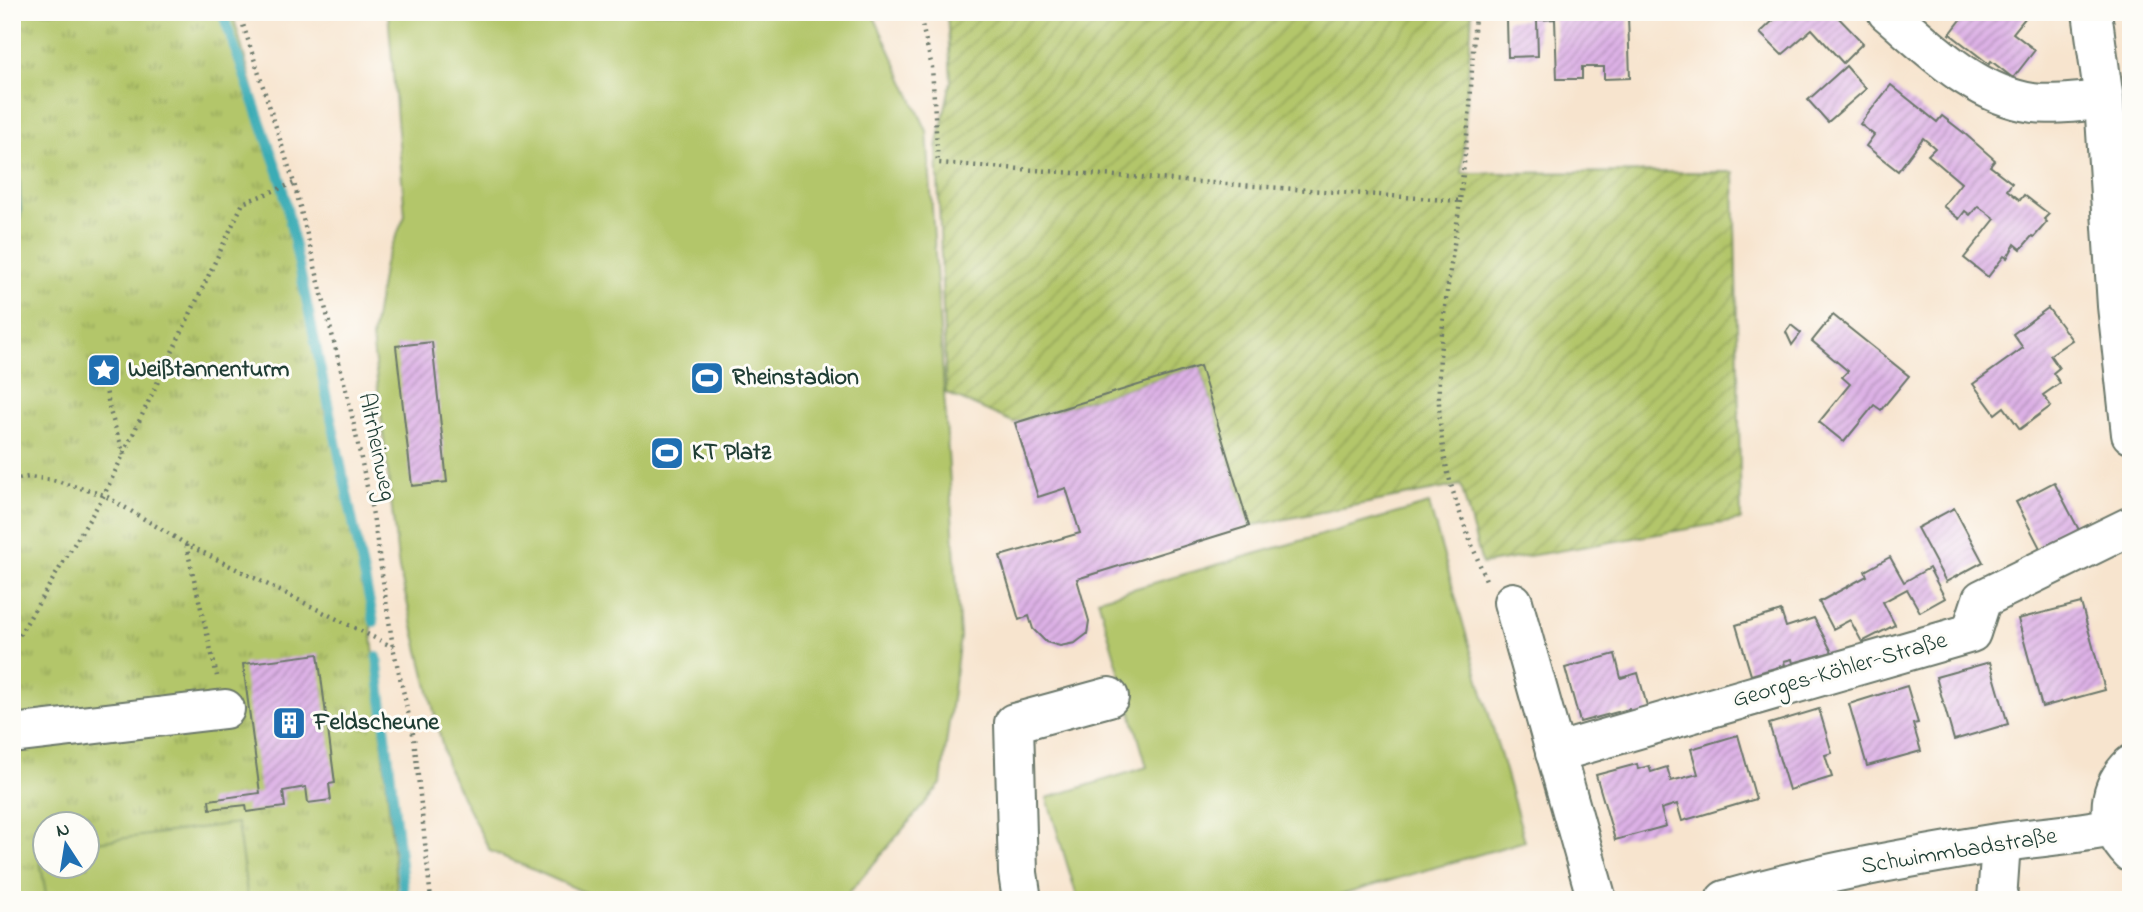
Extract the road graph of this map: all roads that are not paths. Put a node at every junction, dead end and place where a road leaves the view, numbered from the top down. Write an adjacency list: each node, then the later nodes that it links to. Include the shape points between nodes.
1 (1887, 12): 3 (street, via 1955,70 1997,93)
2 (2092, 12): 3 (street)
3 (2114, 118): 4 (street)
4 (2124, 304): 5 (street)
5 (2131, 434)
6 (2131, 526): 11 (street, Georges-Köhler-Straße, via 1982,599 1971,633)
7 (1513, 602): 11 (street)
8 (1109, 697): 16 (street, via 1014,723)
9 (225, 709): 10 (street)
10 (12, 734)
11 (1555, 753): 17 (street)
12 (2131, 765): 13 (street, via 2114,789 2111,815)
13 (2122, 840): 14 (street, Schwimmbadstraße, via 2074,835)
14 (2001, 842): 15 (street, Schwimmbadstraße, via 1880,862); 18 (street)
15 (1739, 898)
16 (1022, 900)
17 (1597, 900)
18 (1997, 900)

